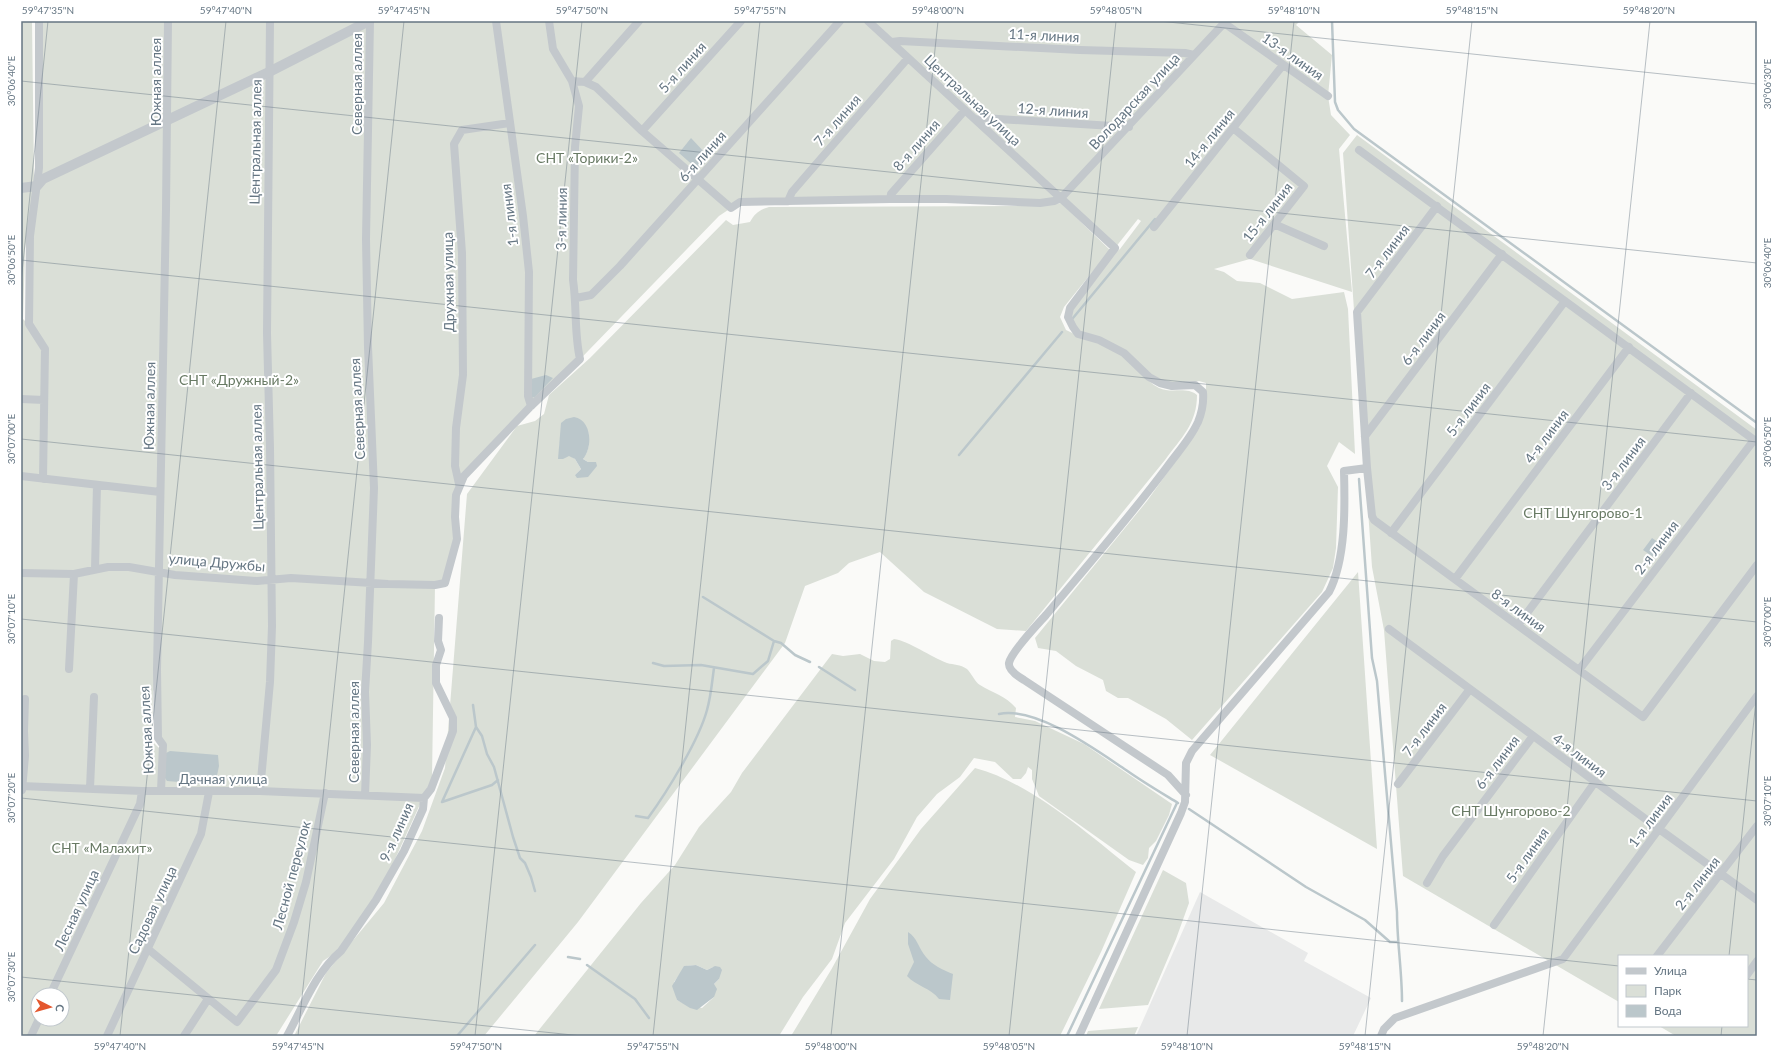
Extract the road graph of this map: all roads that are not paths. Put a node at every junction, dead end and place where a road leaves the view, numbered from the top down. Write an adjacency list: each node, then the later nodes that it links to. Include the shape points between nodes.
1 (39, 21): 29 (street)
2 (168, 21): 21 (street, Южная аллея)
3 (270, 21): 16 (street, Центральная аллея)
4 (369, 21): 16 (street); 63 (street, Северная аллея, via 366,240 374,488)
5 (496, 21): 23 (street, 1-я линия)
6 (548, 21): 17 (street, via 553,49)
7 (639, 21): 18 (street)
8 (741, 21): 26 (street, 5-я линия)
9 (840, 21): 28 (street, 6-я линия)
10 (868, 21): 12 (street, Центральная улица)
11 (1225, 22): 13 (street, Володарская улица); 15 (street, 13-я линия)
12 (892, 42): 13 (street, 11-я линия); 14 (street, Центральная улица)
13 (1194, 55): 24 (street, Володарская улица)
14 (908, 58): 20 (street, Центральная улица); 33 (street, 7-я линия, via 792,192)
15 (1283, 65): 19 (street, 13-я линия); 25 (street, 14-я линия)
16 (269, 72): 21 (street); 62 (street, Центральная аллея, via 267,334)
17 (572, 80): 18 (street); 40 (street, 3-я линия, via 579,106 573,209 573,280)
18 (585, 82): 26 (street, via 596,87)
19 (1328, 96)
20 (965, 110): 22 (street, Центральная улица); 32 (street, 8-я линия, via 891,194)
21 (167, 120): 29 (street, via 43,179); 54 (street, Южная аллея)
22 (976, 120): 24 (street, 12-я линия, via 983,118); 31 (street, Центральная улица)
23 (510, 123): 46 (street, 1-я линия, via 529,272 528,396); 52 (street, Дружная улица, via 462,130 454,144 462,253 463,375 456,428 455,466)
24 (1129, 127): 31 (street, Володарская улица)
25 (1233, 128): 35 (street, 15-я линия, via 1304,186); 36 (street, 14-я линия)
26 (642, 131): 28 (street)
27 (1359, 150): 34 (street)
28 (699, 179): 33 (street, via 732,208 740,202); 40 (street, 6-я линия, via 591,295)
29 (37, 186): 30 (street); 45 (street, via 30,236 28,324 45,349)
30 (21, 188)
31 (1061, 198): 32 (street, via 1054,202 1040,203); 84 (street, Центральная улица, via 1115,248 1070,308 1068,317 1073,327 1078,334 1099,340 1124,353 1149,377 1160,383 1172,386 1195,385 1203,392 1203,402 1197,423 1146,496 1012,656 1009,666 1024,680 1168,775)
32 (890, 199): 33 (street)
33 (788, 201)
34 (1437, 206): 38 (street); 47 (street, 7-я линия, via 1358,312)
35 (1274, 224): 37 (street); 39 (street, 15-я линия)
36 (1154, 227)
37 (1324, 246)
38 (1502, 254): 41 (street); 47 (street, 6-я линия)
39 (1250, 255)
40 (576, 298): 46 (street, 3-я линия, via 576,343 580,359)
41 (1565, 301): 42 (street); 55 (street, 5-я линия)
42 (1628, 347): 43 (street); 61 (street, 4-я линия)
43 (1691, 393): 48 (street); 65 (street, 3-я линия)
44 (21, 399): 45 (street)
45 (44, 400): 51 (street)
46 (531, 406): 52 (street, via 464,476)
47 (1365, 436): 49 (street)
48 (1756, 441): 68 (street, 2-я линия)
49 (1367, 468): 55 (street, 8-я линия, via 1372,516); 84 (street, via 1344,471 1345,500 1339,566 1329,592 1192,752 1186,763)
50 (21, 476): 51 (street)
51 (43, 479): 53 (street)
52 (460, 484): 63 (street, улица Дружбы, via 456,494 454,517 457,539 445,583 435,585)
53 (98, 485): 54 (street); 57 (street)
54 (160, 492): 58 (street, Южная аллея)
55 (1391, 533): 61 (street, 8-я линия)
56 (1757, 565): 68 (street, 8-я линия, via 1643,717)
57 (95, 569): 58 (street, улица Дружбы, via 129,567); 60 (street, улица Дружбы)
58 (158, 571): 62 (street, улица Дружбы, via 175,575 257,582); 78 (street, Южная аллея, via 158,738 163,745)
59 (21, 573): 60 (street, улица Дружбы)
60 (74, 574): 67 (street)
61 (1455, 579): 65 (street, 8-я линия)
62 (272, 580): 63 (street, улица Дружбы, via 292,578); 80 (street, Центральная аллея, via 270,682)
63 (369, 582): 83 (street, Северная аллея)
64 (439, 618): 85 (street, 9-я линия, via 438,642 441,650 436,665 436,683 453,718 454,731 431,789)
65 (1518, 625): 68 (street, 8-я линия)
66 (1389, 629): 69 (street, 4-я линия)
67 (69, 669)
68 (1579, 670)
69 (1470, 689): 73 (street, 4-я линия); 75 (street, 7-я линия)
70 (1757, 696): 87 (street, 1-я линия)
71 (94, 697): 77 (street)
72 (25, 699): 76 (street)
73 (1533, 736): 74 (street, 4-я линия); 89 (street, 6-я линия, via 1443,856)
74 (1595, 782): 87 (street, 4-я линия); 91 (street, 5-я линия)
75 (1398, 784)
76 (22, 788): 77 (street, Дачная улица)
77 (90, 788): 79 (street, Дачная улица)
78 (161, 790): 79 (street, Дачная улица); 81 (street, Дачная улица)
79 (142, 791): 96 (street, Лесная улица, via 140,804)
80 (260, 791): 81 (street, Дачная улица); 82 (street, Дачная улица)
81 (209, 792): 92 (street, Садовая улица, via 200,834)
82 (325, 793): 83 (street, Дачная улица); 97 (street, Лесной переулок, via 306,882 276,970 237,1022)
83 (365, 795): 85 (street, Дачная улица)
84 (1186, 795): 101 (street, via 1181,813)
85 (424, 798): 100 (street, 9-я линия, via 423,809 387,882 341,951 332,959 308,994)
86 (1757, 826): 88 (street, 2-я линия)
87 (1659, 829): 88 (street, 4-я линия); 102 (street, 1-я линия, via 1563,959 1396,1018 1384,1029)
88 (1721, 873): 90 (street, 4-я линия); 93 (street, 2-я линия)
89 (1426, 884)
90 (1757, 900)
91 (1494, 925)
92 (148, 949): 97 (street); 98 (street, Садовая улица)
93 (1658, 955)
94 (1757, 961): 95 (street)
95 (1748, 974)
96 (54, 987)
97 (208, 999): 99 (street)
98 (107, 1036)
99 (184, 1036)
100 (286, 1036)
101 (1079, 1036)
102 (1381, 1036)

